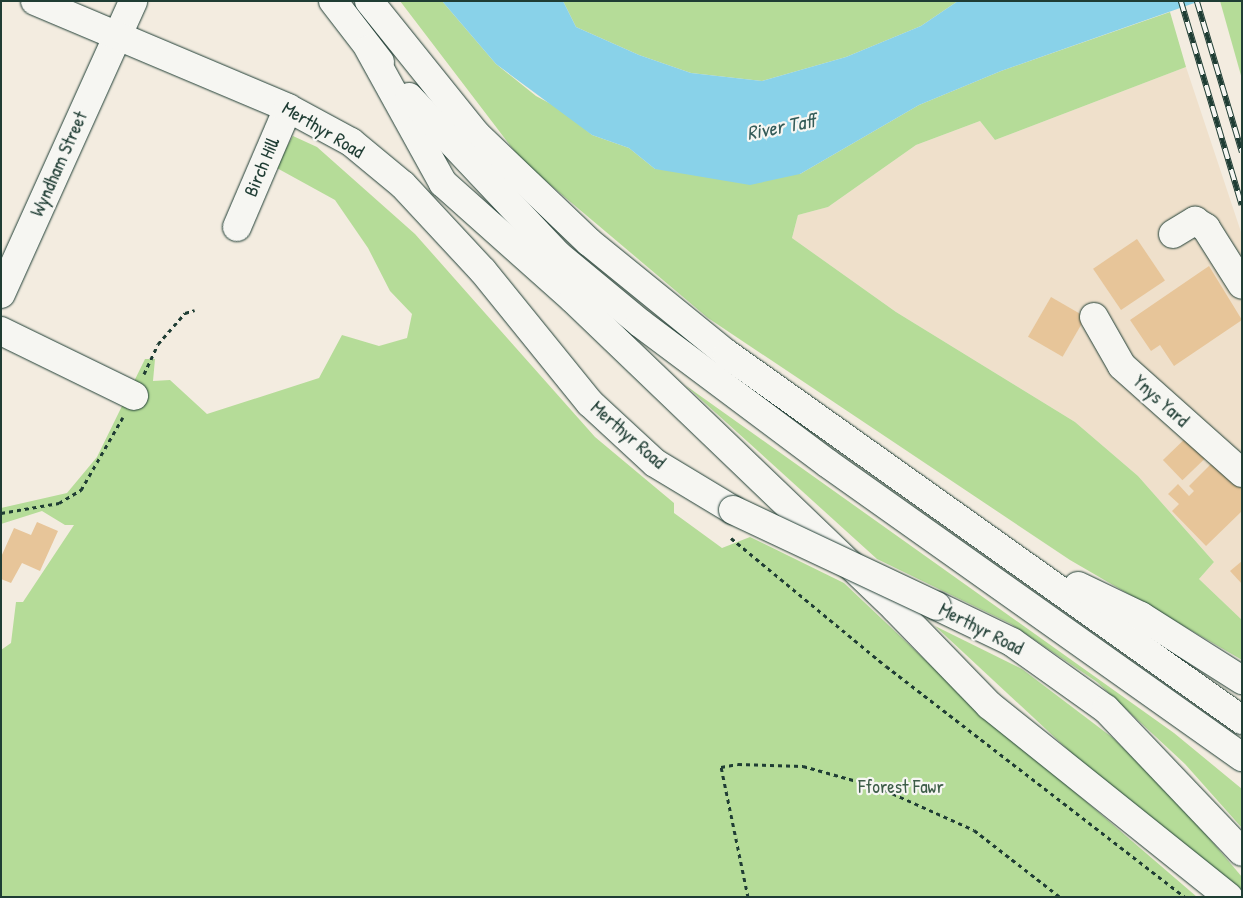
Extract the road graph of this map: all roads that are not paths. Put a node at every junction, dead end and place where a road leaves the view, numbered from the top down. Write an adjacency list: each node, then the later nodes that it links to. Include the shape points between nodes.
1 (35, 1): 5 (main road, Merthyr Road)
2 (133, 1): 5 (main road, Wyndham Street)
3 (333, 1): 6 (main road)
4 (369, 1): 16 (main road, via 476,134 588,242 727,354)
5 (117, 34): 7 (main road, Merthyr Road); 11 (main road, Wyndham Street)
6 (369, 49): 19 (main road, via 499,197 558,255 640,323 827,463); 21 (main road, via 443,183 573,299 896,609 989,705)
7 (288, 108): 8 (main road, Birch Hill); 20 (main road, Merthyr Road, bridge, via 351,142 403,185 499,290 590,403 655,462 733,510 1012,642 1099,703 1147,748)
8 (237, 227)
9 (1174, 234): 10 (main road, via 1195,221 1206,228)
10 (1242, 285)
11 (1, 294)
12 (1094, 317): 15 (main road, Ynys Yard, via 1122,366)
13 (1, 331): 14 (main road)
14 (134, 396)
15 (1242, 473)
16 (1016, 557): 17 (main road, via 1141,616); 18 (main road)
17 (1242, 680)
18 (1242, 720)
19 (1242, 757)
20 (1242, 852)
21 (1229, 897)

